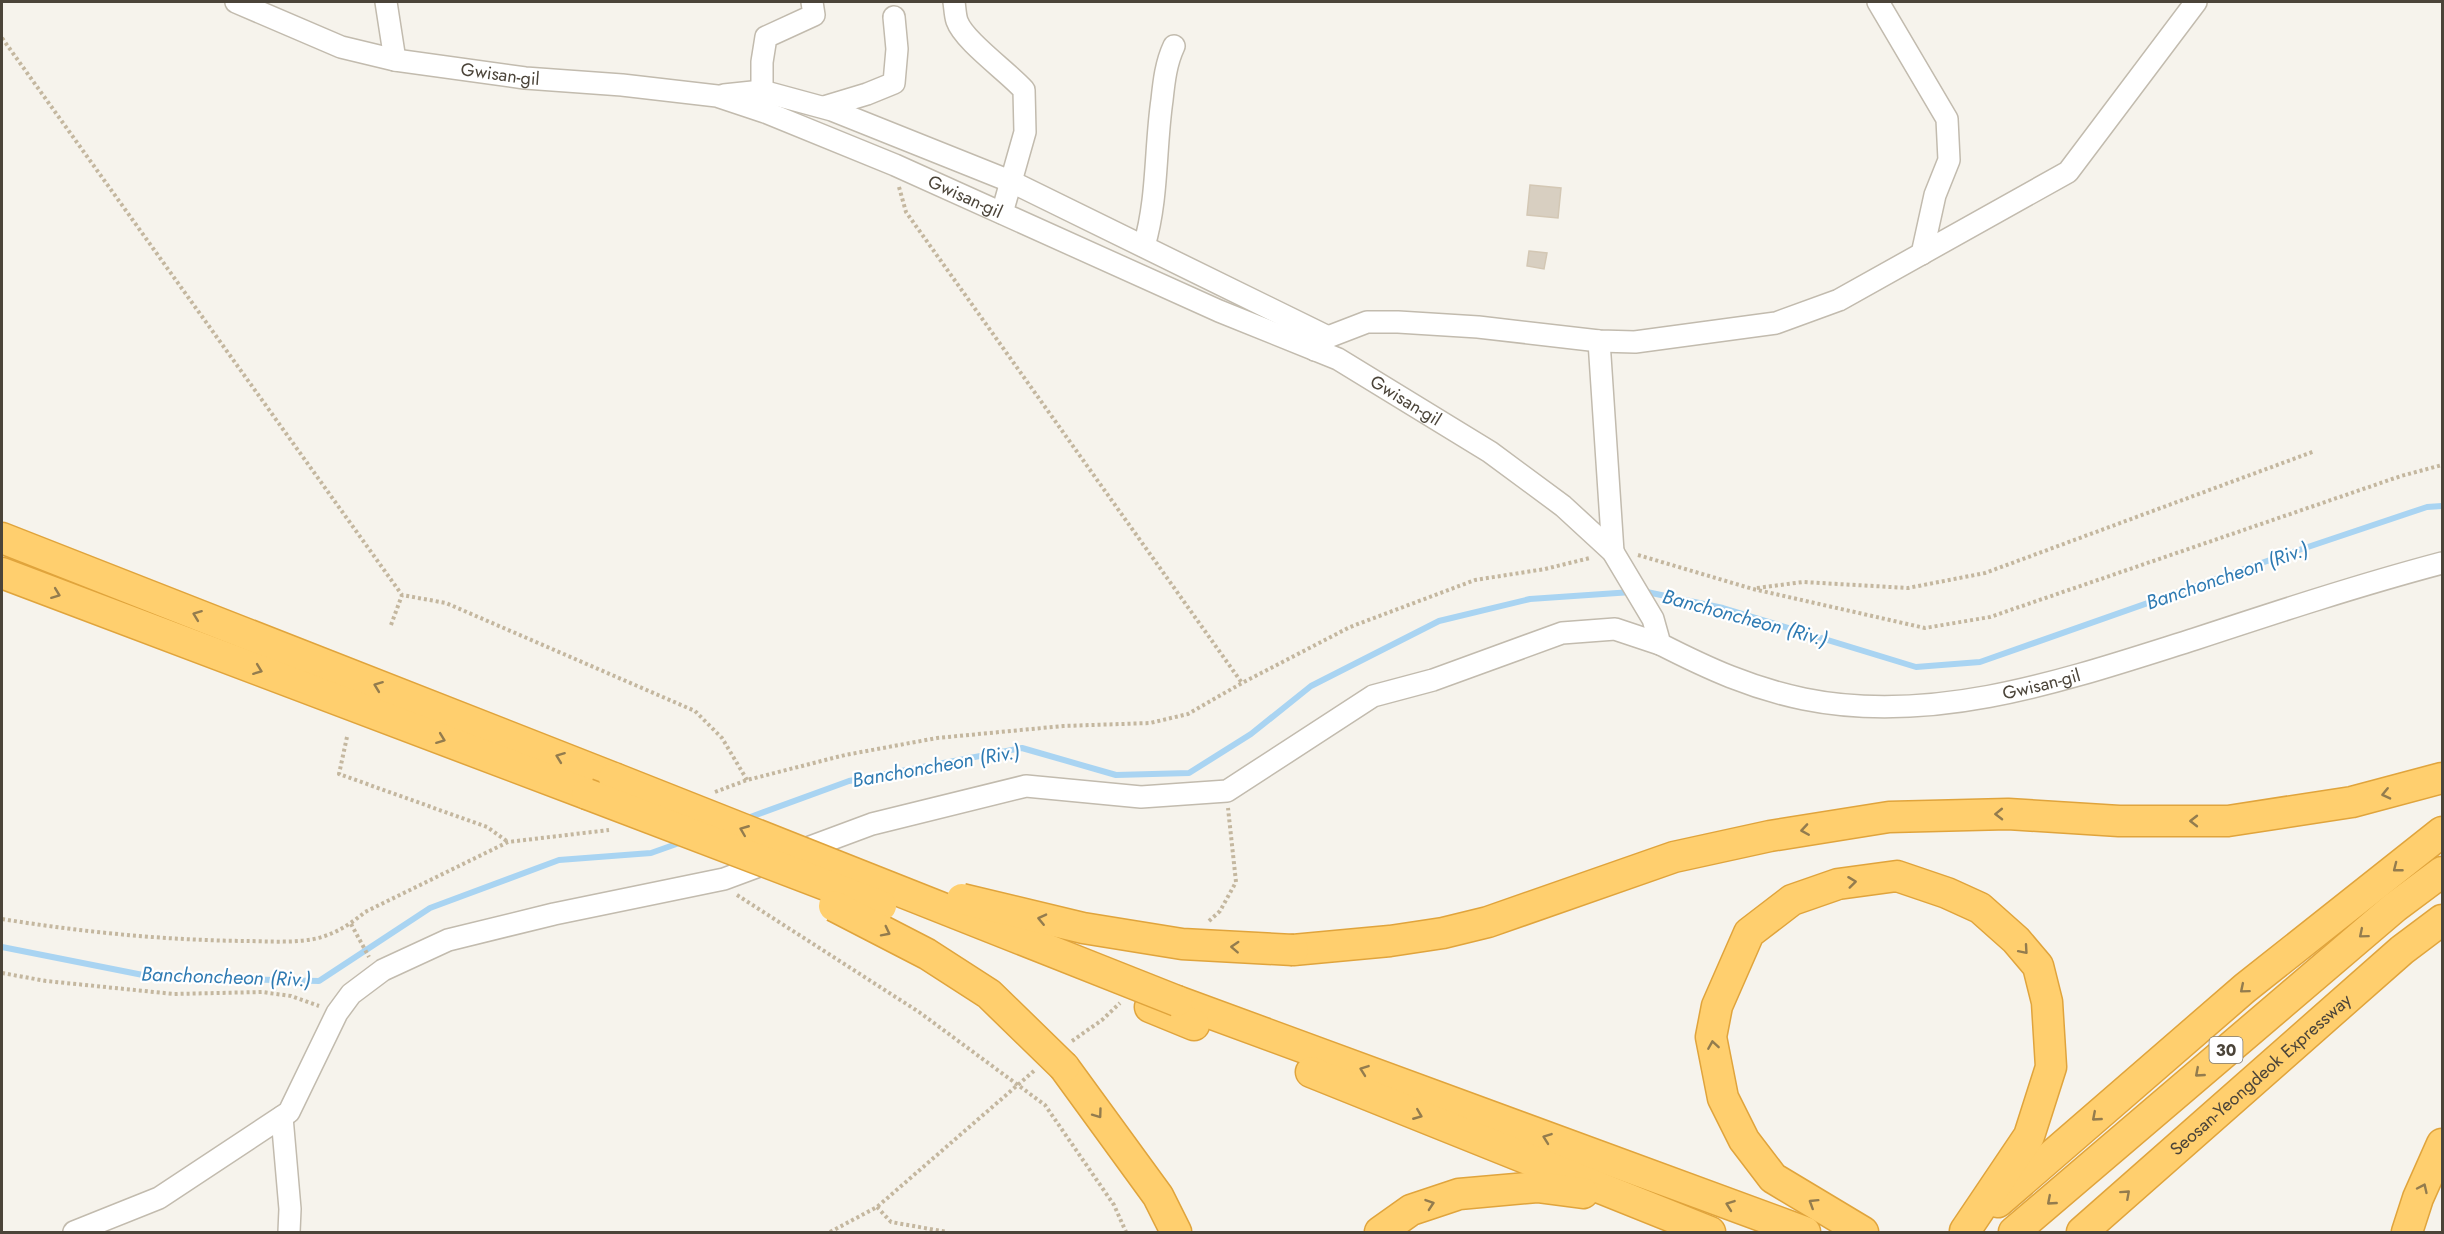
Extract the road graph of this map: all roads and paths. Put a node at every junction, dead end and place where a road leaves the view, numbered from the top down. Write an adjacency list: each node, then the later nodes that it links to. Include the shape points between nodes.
1 (236, 2): 10 (street, Gwisan-gil, via 341,47)
2 (386, 2): 10 (street)
3 (812, 2): 11 (street, via 814,15 766,37)
4 (954, 2): 15 (street, via 958,23 979,49 1024,90 1025,132)
5 (1878, 2): 18 (street, via 1947,119 1949,160 1935,195)
6 (2196, 2): 18 (street, via 2068,172)
7 (894, 17): 13 (street, via 894,83)
8 (2, 38): 28 (path)
9 (1173, 46): 17 (street, via 1158,122 1152,219)
10 (395, 60): 12 (street, Gwisan-gil, via 525,78)
11 (762, 91): 12 (street); 13 (street)
12 (717, 96): 14 (street, Gwisan-gil)
13 (824, 107): 15 (street)
14 (896, 165): 16 (street, Gwisan-gil); 31 (path, via 906,212)
15 (1012, 182): 16 (street); 17 (street)
16 (1002, 213): 20 (street, Gwisan-gil, via 1219,311)
17 (1144, 246): 20 (street)
18 (1922, 254): 19 (street, via 1839,300 1776,322 1635,342)
19 (1599, 341): 20 (street, via 1478,327 1367,322); 24 (street)
20 (1321, 344): 24 (street, Gwisan-gil, via 1338,360 1490,452 1563,506)
21 (2315, 451): 27 (path, via 1984,573 1908,588 1803,582)
22 (2442, 465): 27 (path, via 1990,617 1925,627)
23 (2, 538): 42 (highway, one-way to 23, bridge)
24 (1618, 560): 27 (path, via 1647,556); 30 (street, via 1653,619); 31 (path, via 1475,580 1350,627)
25 (2442, 563): 30 (street, Gwisan-gil, via 2116,663 1959,701 1859,706 1805,699 1716,672)
26 (2, 573): 37 (highway, one-way to 37, bridge)
27 (1753, 589)
28 (402, 595): 29 (path); 34 (path, via 447,603 695,711 722,738)
29 (391, 625)
30 (1660, 644): 35 (street, Gwisan-gil, via 1615,629 1562,633 1433,680 1373,696)
31 (1242, 683): 34 (path, via 1188,714 1150,723 1063,726 937,738 845,755)
32 (347, 737): 40 (path, via 339,774 487,827)
33 (2442, 778): 42 (highway, one-way to 42, bridge, via 2352,802 2228,821 2119,821 2008,814 1889,817 1770,836 1674,858 1488,922 1443,933 1293,950 1182,944 1083,928)
34 (747, 780): 36 (path)
35 (1227, 791): 43 (street, via 1141,797 1026,786 873,824); 47 (path, via 1236,882 1220,911)
36 (714, 793)
37 (664, 824): 50 (highway, bridge); 52 (highway, one-way to 52, bridge, via 927,954 989,994)
38 (615, 829): 40 (path)
39 (2442, 832): 57 (highway, one-way to 57, via 2245,988)
40 (508, 842): 46 (path, via 365,912)
41 (2442, 872): 69 (highway, 30, one-way to 69, via 2386,915)
42 (857, 874): 50 (highway, bridge)
43 (717, 880): 51 (street, via 448,940 383,970 351,994); 53 (path, via 919,1012)
44 (2, 920): 46 (path, via 75,931 212,941 321,937)
45 (2442, 920): 70 (highway, Seosan-Yeongdeok Expressway / 30, one-way to 45, via 2402,950)
46 (351, 924): 48 (path)
47 (1203, 927)
48 (371, 960)
49 (2, 973): 51 (path, via 174,994 262,992 291,996)
50 (1151, 1002): 52 (path, via 1102,1020); 66 (highway, one-way to 66); 67 (highway, one-way to 50)
51 (337, 1013): 54 (street, via 289,1112)
52 (1055, 1061): 53 (path); 63 (highway, one-way to 63, via 1158,1196)
53 (1017, 1084): 56 (path); 62 (path, via 1045,1105 1114,1205)
54 (282, 1117): 58 (street, via 159,1198); 59 (street)
55 (2442, 1144): 71 (highway, one-way to 55)
56 (878, 1207): 60 (path); 61 (path, via 891,1222)
57 (1964, 1232): 68 (highway, one-way to 57, via 1773,1178 1744,1140 1723,1098 1712,1037 1717,1006 1749,933 1792,900 1838,884 1897,876 1980,908 2038,966 2047,1002 2051,1066 2029,1136)
58 (74, 1233)
59 (289, 1233)
60 (830, 1233)
61 (947, 1233)
62 (1126, 1233)
63 (1176, 1233)
64 (1380, 1233): 65 (highway, one-way to 65, via 1411,1210 1458,1194 1537,1187 1600,1195)
65 (1705, 1233)
66 (1710, 1233)
67 (1805, 1233)
68 (1863, 1233)
69 (2014, 1233)
70 (2082, 1233)
71 (2407, 1233)

